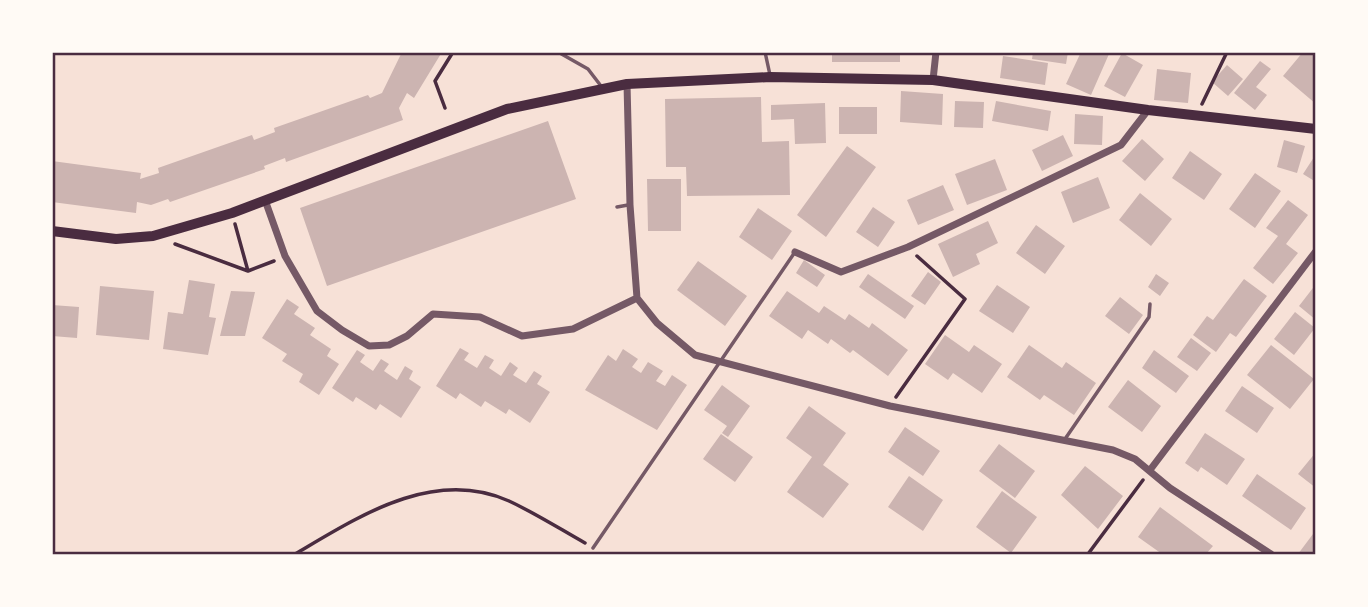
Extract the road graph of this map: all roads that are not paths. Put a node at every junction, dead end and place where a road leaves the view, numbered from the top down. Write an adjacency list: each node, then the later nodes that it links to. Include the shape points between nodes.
1 (558, 52): 7 (lane, via 589,69)
2 (765, 52): 4 (lane)
3 (936, 52): 5 (street)
4 (770, 77): 5 (main road); 6 (main road)
5 (933, 80): 8 (main road)
6 (626, 84): 7 (main road); 11 (street)
7 (602, 88): 10 (main road, via 507,109)
8 (1148, 110): 9 (main road); 14 (street, via 1121,145 908,247 841,272)
9 (1315, 129)
10 (265, 200): 13 (main road, via 153,236 116,239); 16 (street, via 285,256 317,311 369,346 389,345 433,314 480,317 522,336 573,329)
11 (630, 205): 12 (lane); 16 (street)
12 (617, 206)
13 (52, 231)
14 (795, 252): 18 (lane)
15 (1315, 252): 20 (street)
16 (638, 298): 18 (street, via 657,323 695,355)
17 (1150, 304): 19 (lane, via 1149,317)
18 (720, 362): 19 (street, via 890,405); 21 (lane)
19 (1065, 439): 20 (street, via 1113,450)
20 (1150, 470): 22 (street)
21 (593, 548)
22 (1271, 555)

